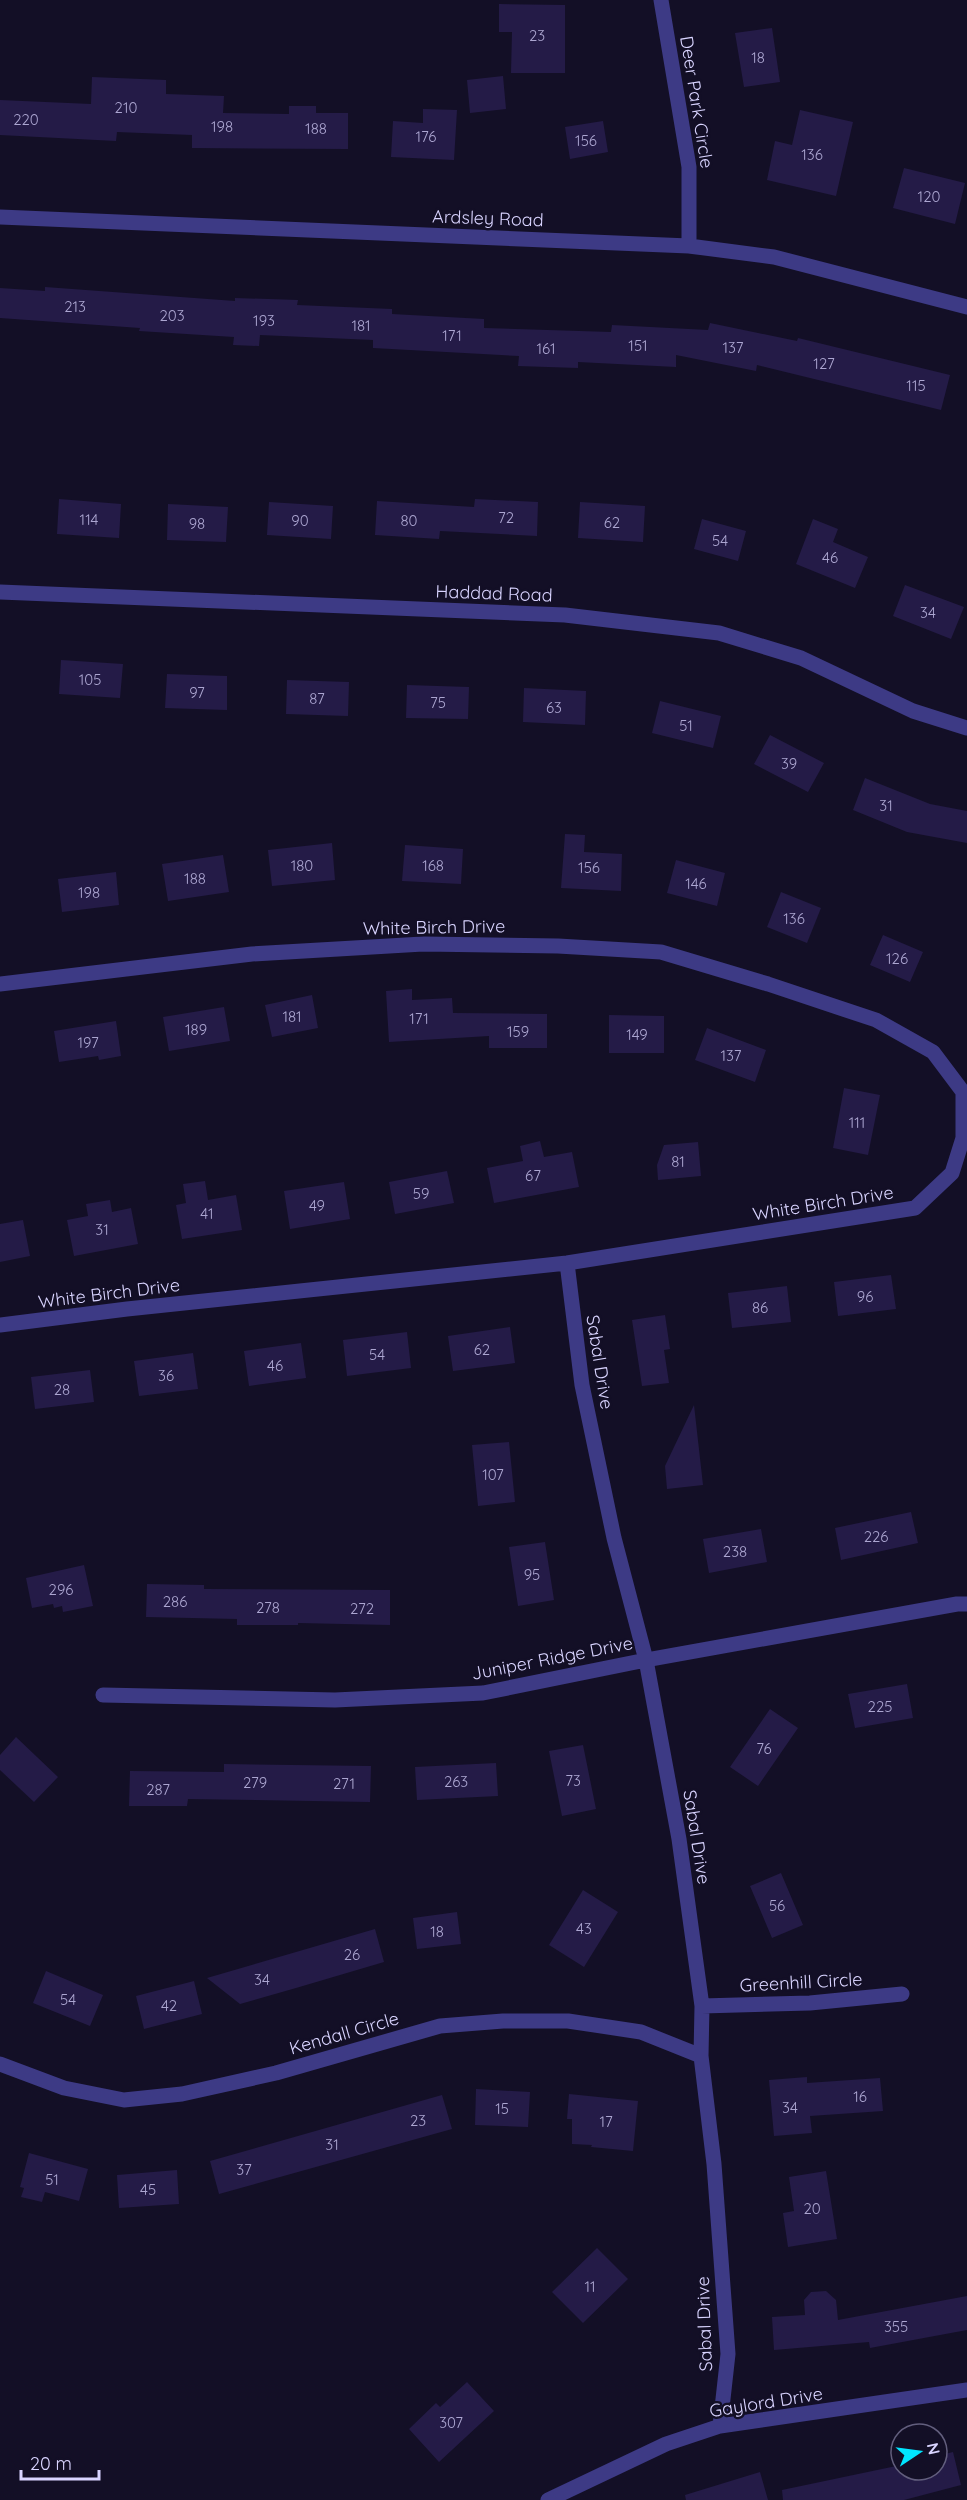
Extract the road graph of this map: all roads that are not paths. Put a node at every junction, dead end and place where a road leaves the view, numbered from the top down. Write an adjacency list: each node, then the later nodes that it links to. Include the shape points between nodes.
1 (661, 0): 3 (street, Deer Park Circle, via 689,167)
2 (0, 217): 3 (street, Ardsley Road)
3 (689, 246): 4 (street, Ardsley Road, via 774,257)
4 (967, 307)
5 (0, 592): 6 (street, Haddad Road, via 565,615 719,633 801,658 913,711)
6 (967, 728)
7 (0, 984): 8 (street, White Birch Drive, via 252,954 423,944 661,952 876,1020 933,1052 963,1092 963,1138 952,1173 915,1208)
8 (567, 1263): 9 (street, White Birch Drive); 11 (street, Sabal Drive, via 582,1385 614,1538)
9 (0, 1325)
10 (967, 1605): 11 (street, Juniper Ridge Drive)
11 (646, 1660): 12 (street, Juniper Ridge Drive, via 483,1693 335,1700); 14 (street, Sabal Drive, via 679,1839)
12 (103, 1695)
13 (902, 1994): 14 (street, Greenhill Circle, via 810,2003)
14 (702, 2006): 15 (street, Sabal Drive)
15 (701, 2056): 16 (street, Kendall Circle, via 641,2032 568,2021 503,2021 441,2026 276,2073 182,2094 124,2100 64,2088); 18 (street, Sabal Drive, via 714,2164 728,2354)
16 (0, 2064)
17 (967, 2390): 18 (street, Gaylord Drive)
18 (720, 2426): 19 (street, Gaylord Drive, via 666,2444)
19 (548, 2500)

